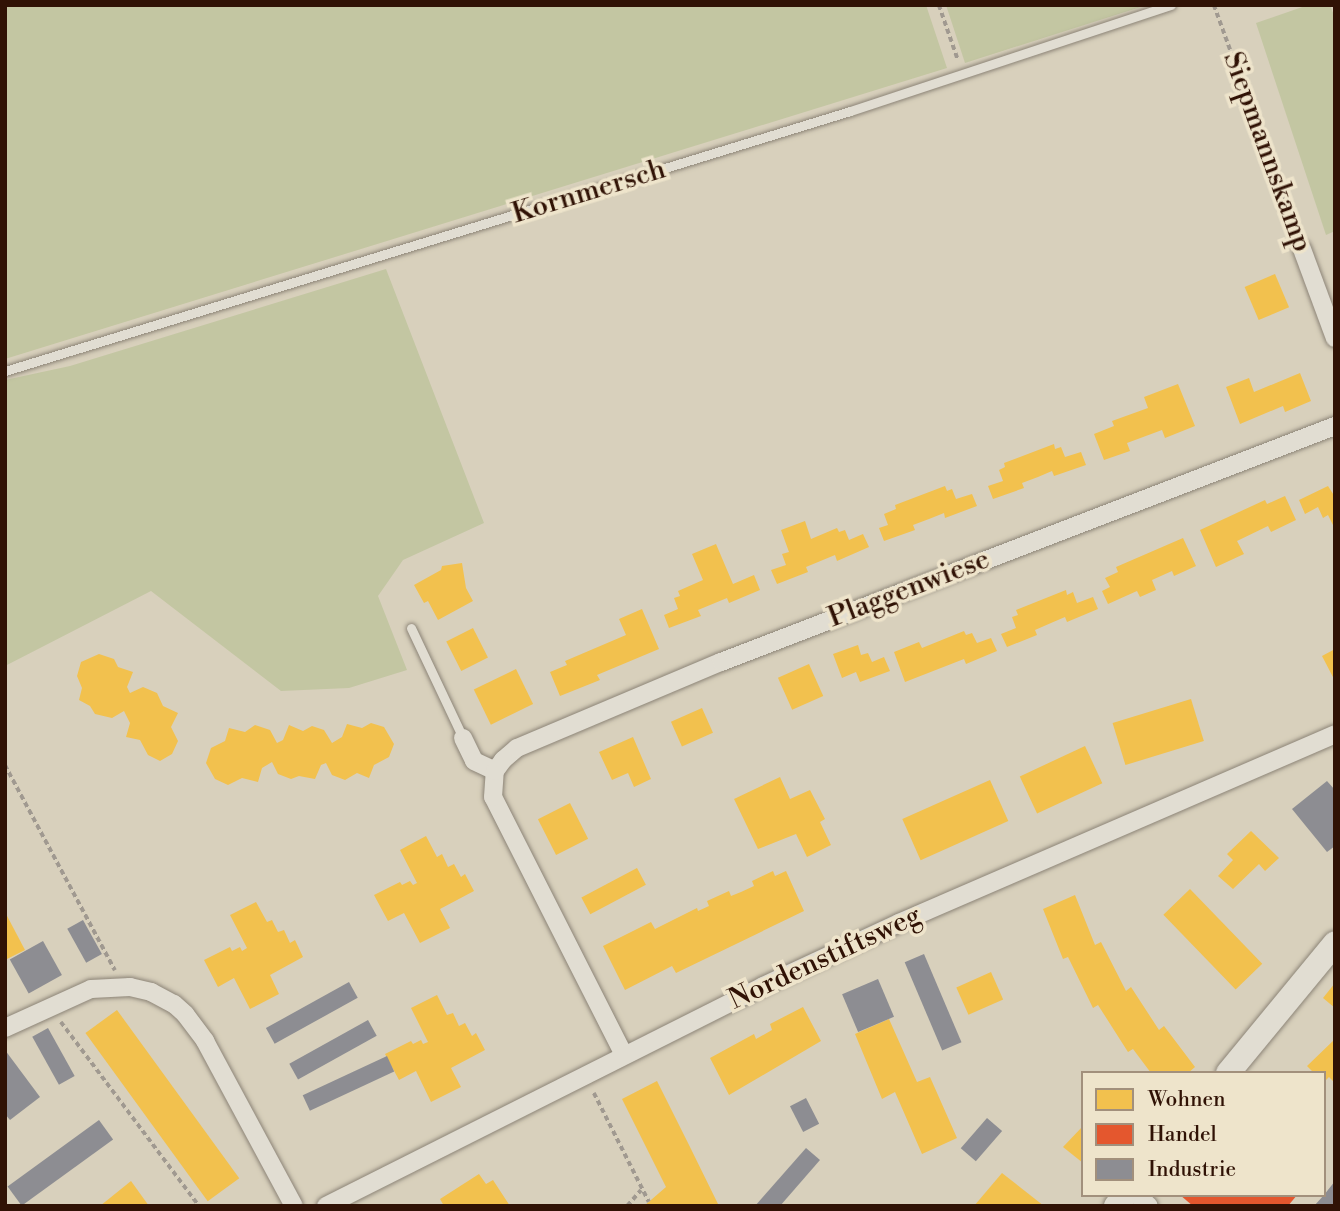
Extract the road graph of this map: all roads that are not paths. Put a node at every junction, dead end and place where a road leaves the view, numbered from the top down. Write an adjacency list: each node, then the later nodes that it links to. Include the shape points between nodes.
1 (1171, 5): 4 (lane, Kornmersch, via 963,75)
2 (1302, 249): 3 (street, Siepmannskamp)
3 (1335, 338)
4 (5, 371)
5 (1335, 426): 9 (street, Plaggenwiese, via 649,691 517,748)
6 (411, 628): 8 (lane)
7 (1335, 734): 12 (street, Nordenstiftsweg, via 899,923)
8 (463, 738): 9 (street, via 474,761)
9 (495, 771): 12 (street, via 493,797)
10 (1335, 943): 13 (main road)
11 (5, 1028): 14 (street, via 91,989 124,986 159,995 191,1021)
12 (624, 1055): 15 (street, Nordenstiftsweg)
13 (1230, 1071)
14 (294, 1206)
15 (326, 1206)

